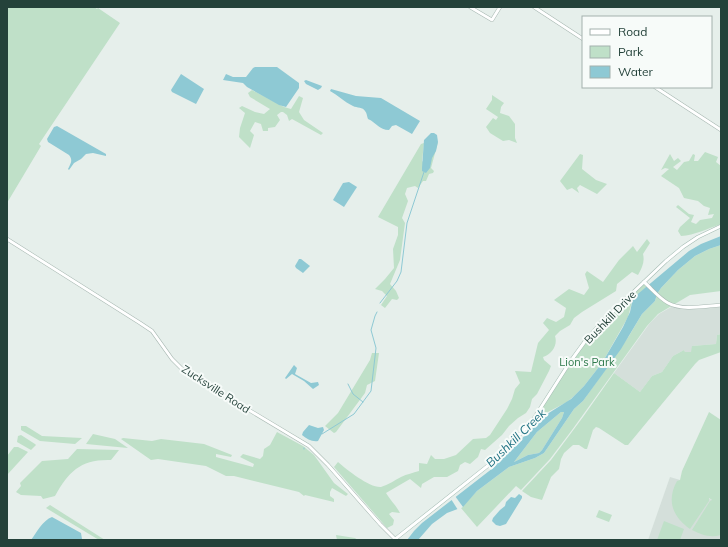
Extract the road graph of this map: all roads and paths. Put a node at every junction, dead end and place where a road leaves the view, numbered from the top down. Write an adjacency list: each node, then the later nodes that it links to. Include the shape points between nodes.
1 (470, 7): 2 (street, via 492,20)
2 (500, 7)
3 (534, 7): 4 (street)
4 (582, 38)
5 (658, 88): 6 (street)
6 (721, 130)
7 (721, 226): 9 (street, Bushkill Drive, via 698,237)
8 (7, 239): 11 (street, Zucksville Road, via 140,322 152,331 172,359 192,376 309,446)
9 (644, 282): 10 (street, via 663,300 674,305); 11 (street, Bushkill Drive, via 586,340 531,423 490,464)
10 (721, 305)
11 (395, 540)

